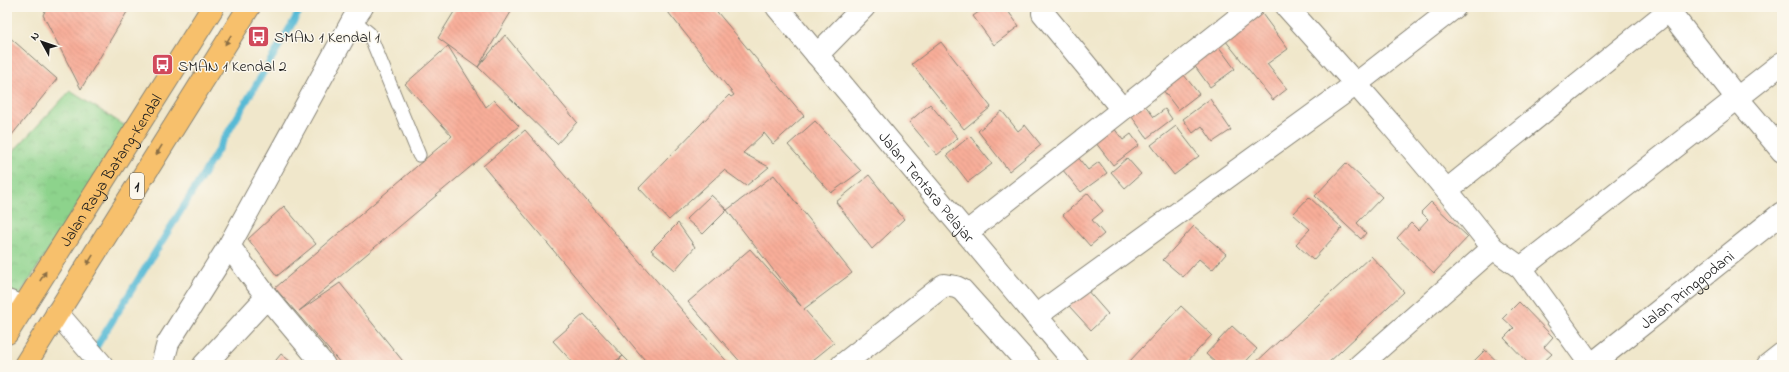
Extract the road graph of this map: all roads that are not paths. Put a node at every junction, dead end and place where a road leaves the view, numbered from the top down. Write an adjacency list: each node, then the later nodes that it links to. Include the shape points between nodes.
1 (213, 7): 25 (highway, Jalan Raya Batang-Kendal / 1, one-way to 1)
2 (249, 7): 26 (highway, Jalan Raya Batang-Kendal / 1, one-way to 26)
3 (777, 7): 11 (street, Jalan Tentara Pelajar)
4 (864, 7): 11 (street)
5 (1252, 7): 15 (street)
6 (1287, 7): 13 (street)
7 (1455, 7): 13 (street)
8 (1669, 8): 14 (street); 18 (street)
9 (1043, 9): 15 (street)
10 (358, 14): 17 (lane, via 369,33); 21 (street)
11 (817, 55): 20 (street, Jalan Tentara Pelajar)
12 (1782, 63): 14 (street)
13 (1356, 84): 18 (street); 27 (street)
14 (1737, 98): 16 (street); 23 (street)
15 (1122, 109): 20 (street)
16 (1782, 151)
17 (419, 155)
18 (1447, 190): 22 (street)
19 (1782, 213): 39 (street, Jalan Pringgodani)
20 (966, 232): 27 (street, Jalan Tentara Pelajar)
21 (229, 246): 24 (street); 32 (street, via 168,343)
22 (1493, 248): 23 (street); 38 (street)
23 (1521, 268): 39 (street)
24 (267, 297): 33 (street); 34 (street)
25 (16, 299): 28 (highway, Jalan Raya Batang-Kendal / 1)
26 (57, 313): 30 (highway, Jalan Raya Batang-Kendal / 1); 31 (street)
27 (1036, 316): 37 (street, Jalan Tentara Pelajar)
28 (7, 333)
29 (1782, 354): 40 (street)
30 (25, 365)
31 (102, 365)
32 (162, 365)
33 (204, 365)
34 (324, 365)
35 (842, 365): 36 (street, via 944,285 962,290)
36 (1029, 365)
37 (1077, 365)
38 (1360, 365)
39 (1591, 365)
40 (1768, 365)

